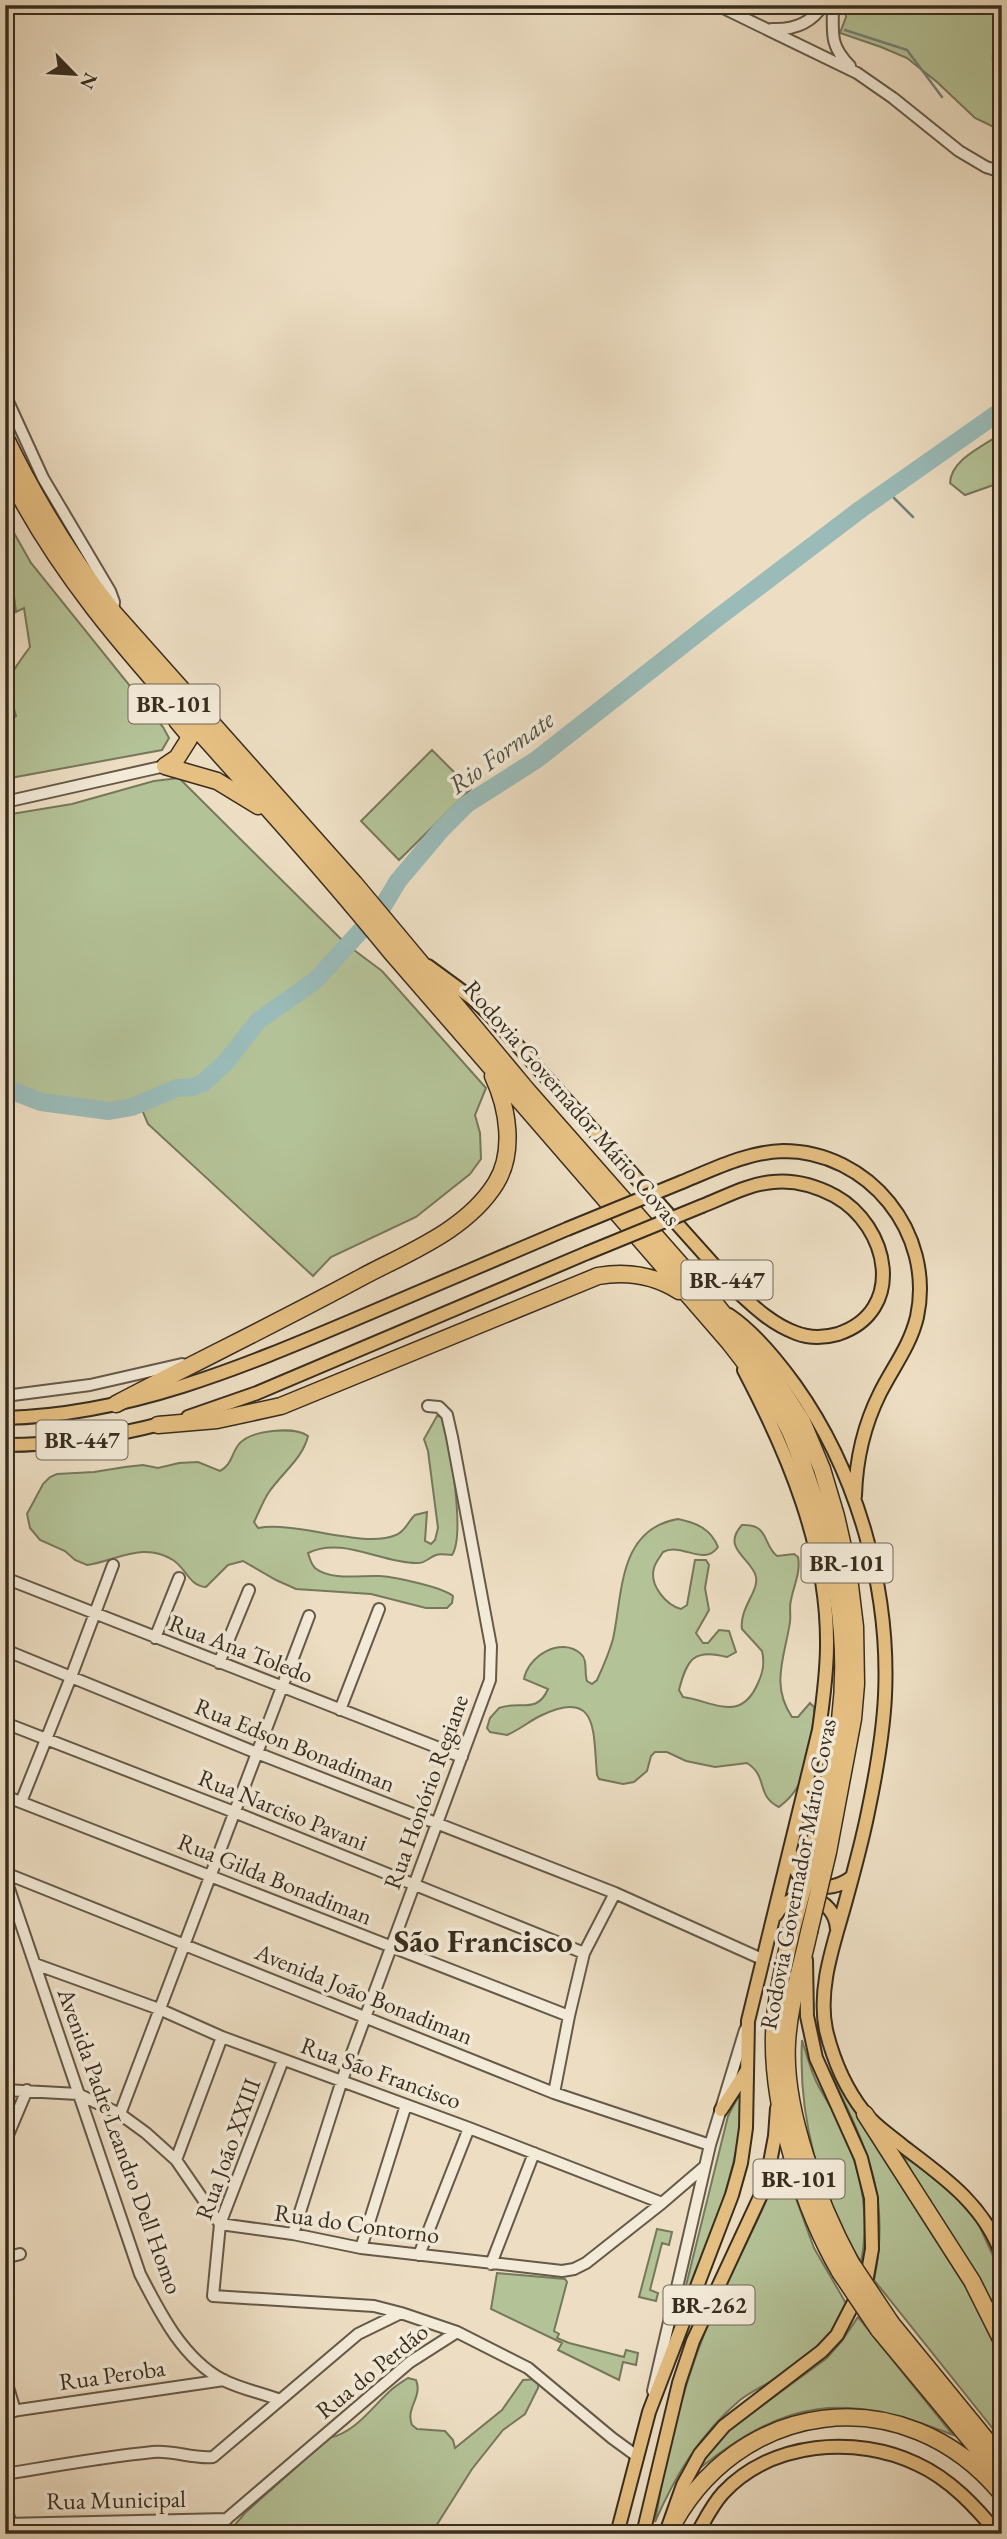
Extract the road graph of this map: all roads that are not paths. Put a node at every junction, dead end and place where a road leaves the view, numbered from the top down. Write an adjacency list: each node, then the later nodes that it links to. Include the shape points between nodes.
1 (717, 5): 4 (street)
2 (823, 5): 4 (street, via 804,24)
3 (833, 5): 5 (street, via 832,41)
4 (765, 29): 5 (street)
5 (857, 73): 6 (street, via 959,152)
6 (1002, 172)
7 (5, 395): 11 (street, via 43,478 110,592)
8 (5, 437): 11 (highway, Rodovia Governador Mário Covas / BR-101, via 60,537)
9 (5, 467): 10 (highway, Rodovia Governador Mário Covas / BR-101)
10 (77, 587): 12 (highway, via 123,658 187,733 185,748); 14 (highway, Rodovia Governador Mário Covas / BR-101, via 122,646)
11 (113, 612): 15 (highway, Rodovia Governador Mário Covas / BR-101)
12 (164, 766): 13 (street); 14 (highway, via 217,781)
13 (5, 802)
14 (275, 817): 15 (highway, Rodovia Governador Mário Covas / BR-101)
15 (347, 886): 16 (highway, Rodovia Governador Mário Covas / BR-101)
16 (397, 946): 17 (highway, Rodovia Governador Mário Covas / BR-101); 18 (highway, Rodovia Governador Mário Covas / BR-101)
17 (419, 960): 20 (highway, Rodovia Governador Mário Covas / BR-101); 27 (main road, BR-447, bridge, via 482,1006 739,1293 766,1316 796,1334 824,1337 859,1322 876,1301 883,1274 878,1242 860,1214 831,1194 797,1183 774,1182 702,1206 587,1253 257,1393)
18 (479, 1053): 19 (highway, Rodovia Governador Mário Covas / BR-101); 22 (highway, via 499,1091 507,1133 502,1171 482,1202 445,1232)
19 (695, 1304): 21 (highway, Rodovia Governador Mário Covas / BR-101); 27 (highway, via 656,1279 621,1273 598,1276 281,1406)
20 (717, 1306): 29 (main road, via 757,1340 808,1403); 52 (highway, Rodovia Governador Mário Covas / BR-101, via 802,1420 822,1469 848,1569 856,1684 849,1749)
21 (729, 1342): 51 (main road, via 792,1473 819,1565 826,1615 826,1682 819,1730); 52 (highway, Rodovia Governador Mário Covas / BR-101, via 789,1429 835,1571 843,1680)
22 (231, 1347): 23 (street, via 165,1369); 24 (highway)
23 (5, 1396)
24 (116, 1404): 26 (main road, BR-447); 29 (main road, BR-447, bridge, via 203,1381 253,1362 566,1229 755,1155 810,1154 860,1174 882,1193 900,1216 919,1271 917,1315 866,1429)
25 (428, 1406): 46 (street, Rua Honório Regiane, via 439,1407 450,1426 491,1646 489,1680)
26 (5, 1418)
27 (158, 1425): 28 (main road, BR-447, via 58,1444)
28 (5, 1445)
29 (855, 1503): 55 (main road, via 878,1594 885,1696 879,1753)
30 (113, 1565): 35 (street)
31 (5, 1578): 35 (street, Rua Ana Toledo)
32 (179, 1578): 37 (street)
33 (249, 1590): 39 (street)
34 (379, 1609): 42 (street)
35 (94, 1614): 37 (street, Rua Ana Toledo); 40 (street)
36 (309, 1616): 41 (street)
37 (155, 1638): 39 (street, Rua Ana Toledo)
38 (5, 1650): 40 (street, Rua Edson Bonadiman)
39 (219, 1663): 41 (street, Rua Ana Toledo)
40 (71, 1677): 44 (street); 45 (street, Rua Edson Bonadiman)
41 (281, 1687): 42 (street, Rua Ana Toledo); 45 (street)
42 (340, 1710): 46 (street, Rua Ana Toledo)
43 (5, 1723): 44 (street, Rua Narciso Pavani)
44 (46, 1740): 48 (street); 49 (street, Rua Narciso Pavani)
45 (257, 1753): 49 (street); 50 (street, Rua Edson Bonadiman)
46 (462, 1757): 50 (street, Rua Honório Regiane)
47 (5, 1796): 48 (street, Rua Gilda Bonadiman)
48 (21, 1802): 54 (street, Rua Gilda Bonadiman)
49 (234, 1812): 54 (street); 56 (street, Rua Narciso Pavani)
50 (438, 1825): 56 (street, Rua Honório Regiane); 57 (street, Rua Edson Bonadiman)
51 (791, 1849): 55 (main road, via 795,1870 809,1884 830,1888); 58 (main road)
52 (821, 1851): 60 (highway, Rodovia Governador Mário Covas / BR-101, bridge); 74 (highway, Rodovia Governador Mário Covas / BR-101, bridge, via 792,1929 776,2008)
53 (5, 1875): 61 (street, Avenida João Bonadiman); 65 (street, Avenida Padre Leandro Dell Homo)
54 (209, 1876): 61 (street); 62 (street, Rua Gilda Bonadiman)
55 (852, 1877): 59 (main road)
56 (414, 1886): 62 (street, Rua Honório Regiane); 63 (street, Rua Narciso Pavani)
57 (615, 1893): 63 (street); 64 (street, Rua Edson Bonadiman)
58 (773, 1919): 59 (main road, via 786,1902 806,1897 826,1905); 64 (main road)
59 (837, 1933): 81 (main road, via 825,1988 826,2029 835,2060)
60 (808, 1940): 98 (highway, Rodovia Governador Mário Covas / BR-101, via 788,2025 788,2076 802,2140); 119 (main road, via 809,2034 824,2079 861,2158 871,2197 872,2249 867,2277 837,2335 822,2351 733,2418 700,2454 683,2485)
61 (184, 1944): 66 (street); 67 (street, Avenida João Bonadiman)
62 (390, 1948): 67 (street, Rua Honório Regiane); 68 (street, Rua Gilda Bonadiman)
63 (584, 1953): 68 (street)
64 (762, 1959): 69 (main road)
65 (35, 1964): 66 (street, Rua São Francisco); 78 (street, Avenida Padre Leandro Dell Homo)
66 (159, 2009): 70 (street, Rua São Francisco); 82 (street)
67 (365, 2016): 73 (street, Rua Honório Regiane); 77 (street, Avenida João Bonadiman)
68 (569, 2016): 77 (street)
69 (748, 2021): 72 (main road); 80 (street)
70 (222, 2037): 71 (street, Rua São Francisco); 87 (street)
71 (284, 2060): 73 (street, Rua São Francisco); 90 (street, Rua João XXIII)
72 (748, 2070): 80 (main road); 107 (main road, via 746,2128 733,2195)
73 (342, 2080): 79 (street, Rua São Francisco); 91 (street, Rua Honório Regiane)
74 (778, 2080): 98 (highway, Rodovia Governador Mário Covas / BR-101, via 798,2174 824,2245); 118 (main road, BR-262, via 766,2184 693,2341)
75 (5, 2090): 76 (street)
76 (27, 2090): 78 (street); 84 (street)
77 (554, 2092): 85 (street, Avenida João Bonadiman)
78 (78, 2094): 82 (street); 104 (street, Avenida Padre Leandro Dell Homo, via 141,2274 163,2319 205,2368)
79 (406, 2105): 83 (street, Rua São Francisco); 92 (street)
80 (721, 2109): 85 (street)
81 (865, 2113): 95 (main road, via 964,2195); 102 (highway, via 972,2281)
82 (120, 2114): 87 (street)
83 (469, 2128): 86 (street, Rua São Francisco); 94 (street)
84 (5, 2142)
85 (710, 2145): 88 (street)
86 (534, 2153): 89 (street, Rua São Francisco); 97 (street)
87 (176, 2160): 90 (street)
88 (704, 2167): 89 (street); 107 (street)
89 (662, 2203): 97 (street, Rua do Contorno, via 574,2269 562,2272)
90 (220, 2224): 91 (street, Rua do Contorno); 99 (street, Rua João XXIII, via 213,2297 374,2306)
91 (293, 2234): 92 (street, Rua do Contorno)
92 (361, 2249): 94 (street, Rua do Contorno)
93 (20, 2254): 96 (street)
94 (419, 2255): 97 (street, Rua do Contorno)
95 (1002, 2256)
96 (5, 2258)
97 (491, 2264)
98 (845, 2268): 100 (highway, Rodovia Governador Mário Covas / BR-101, bridge)
99 (401, 2313): 101 (street); 105 (street, via 358,2334)
100 (885, 2326): 109 (highway, Rodovia Governador Mário Covas / BR-101); 111 (highway, Rodovia Governador Mário Covas / BR-101)
101 (457, 2332): 108 (street, Rua do Perdão, via 528,2368); 114 (street, Rua do Perdão, via 410,2362)
102 (1002, 2341)
103 (5, 2377): 106 (street)
104 (224, 2380): 105 (street, Avenida Padre Leandro Dell Homo); 106 (street, Rua Peroba)
105 (280, 2400): 110 (street, via 213,2457 155,2452)
106 (10, 2412)
107 (649, 2412): 108 (main road)
108 (638, 2457): 117 (main road)
109 (1002, 2459)
110 (5, 2474)
111 (1002, 2478)
112 (1002, 2494): 119 (highway, via 965,2457 915,2431 887,2421 812,2419 770,2434 730,2456 687,2500)
113 (5, 2507): 115 (street)
114 (227, 2519): 115 (street, Rua Municipal); 116 (street, Rua do Perdão)
115 (8, 2523)
116 (209, 2534)
117 (617, 2534)
118 (643, 2534)
119 (667, 2534)
120 (697, 2534): 121 (main road, via 725,2492 757,2467 795,2452 834,2446 887,2452 920,2465 977,2508)
121 (998, 2534)

